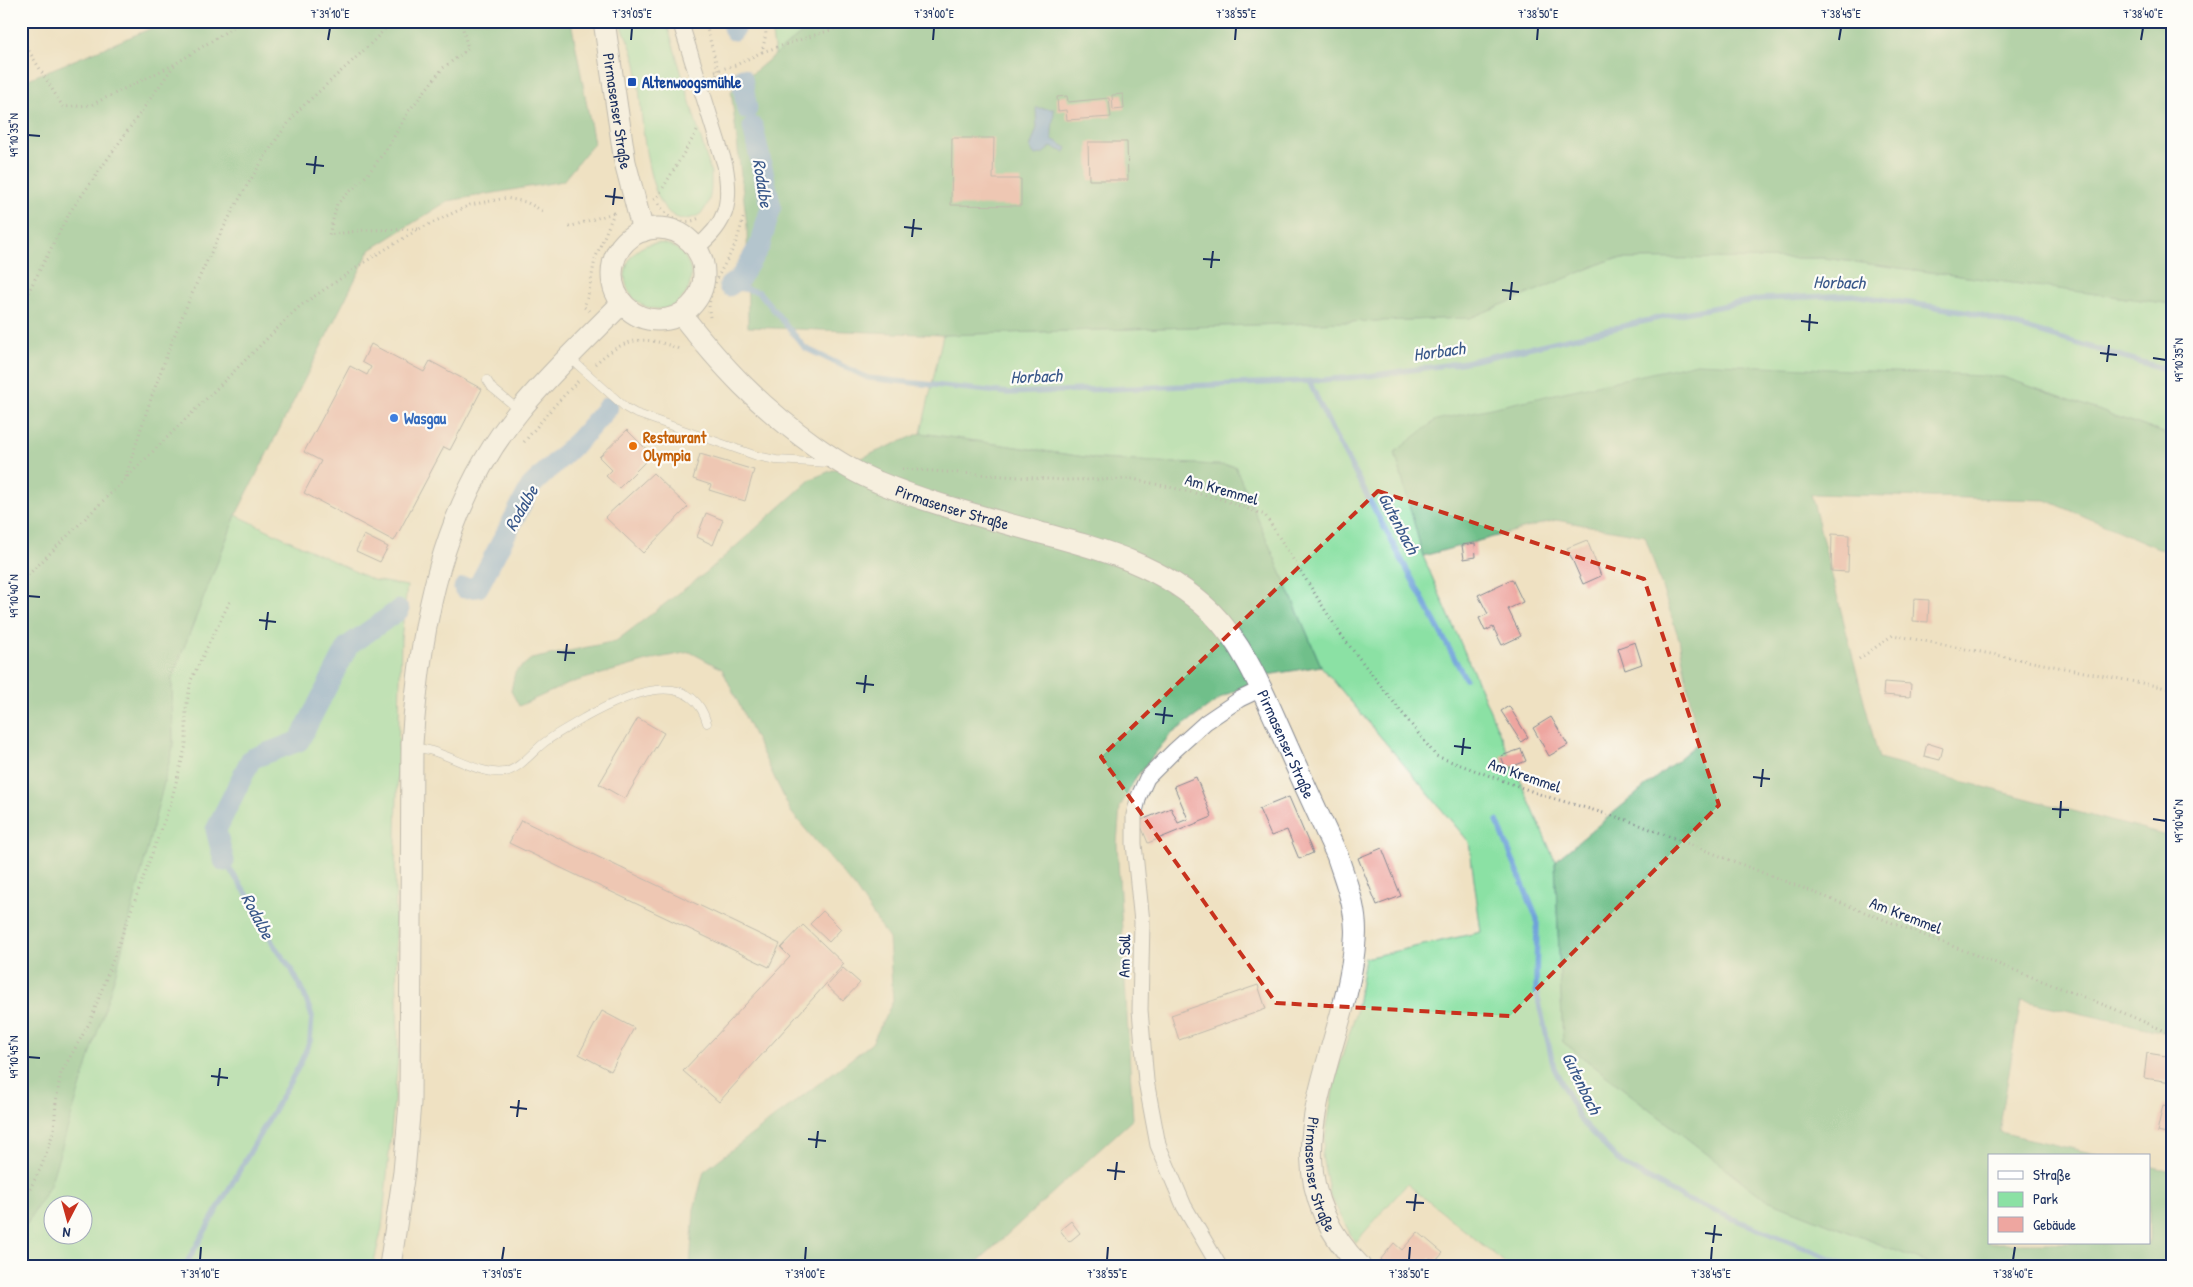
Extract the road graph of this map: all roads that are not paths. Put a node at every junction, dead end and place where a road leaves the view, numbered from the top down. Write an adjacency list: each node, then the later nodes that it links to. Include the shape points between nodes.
1 (604, 21): 3 (main road, Pirmasenser Straße, via 625,162)
2 (680, 21): 4 (street, via 710,113 729,187 728,207 711,237)
3 (643, 230): 4 (main road, via 672,231 688,239); 5 (main road, via 622,245 612,268 612,280)
4 (696, 248): 6 (main road, via 704,277 701,291)
5 (622, 303): 6 (main road, via 643,318 669,319); 7 (main road)
6 (681, 314): 10 (main road, Pirmasenser Straße, via 752,396)
7 (570, 358): 9 (main road); 10 (lane, Pirmasenser Straße, via 626,408 686,432 776,460)
8 (488, 380): 9 (lane, via 492,388)
9 (520, 410): 13 (main road, via 473,481 441,559 420,662)
10 (841, 464): 11 (main road, Pirmasenser Straße, via 918,496 1138,562 1212,613 1244,654)
11 (1261, 689): 15 (street, Am Soll, via 1206,722 1168,757 1147,778 1134,815 1142,922 1140,1010 1146,1081 1156,1136 1184,1206); 16 (main road, Pirmasenser Straße, via 1336,855 1355,913 1356,938 1346,996 1313,1124 1312,1174 1318,1202 1328,1224)
12 (707, 723): 13 (lane, via 701,706 695,700 676,691 660,689 605,707 556,734 507,772 491,772 427,748)
13 (412, 748): 14 (main road, via 410,1103)
14 (390, 1266)
15 (1219, 1266)
16 (1360, 1266)

